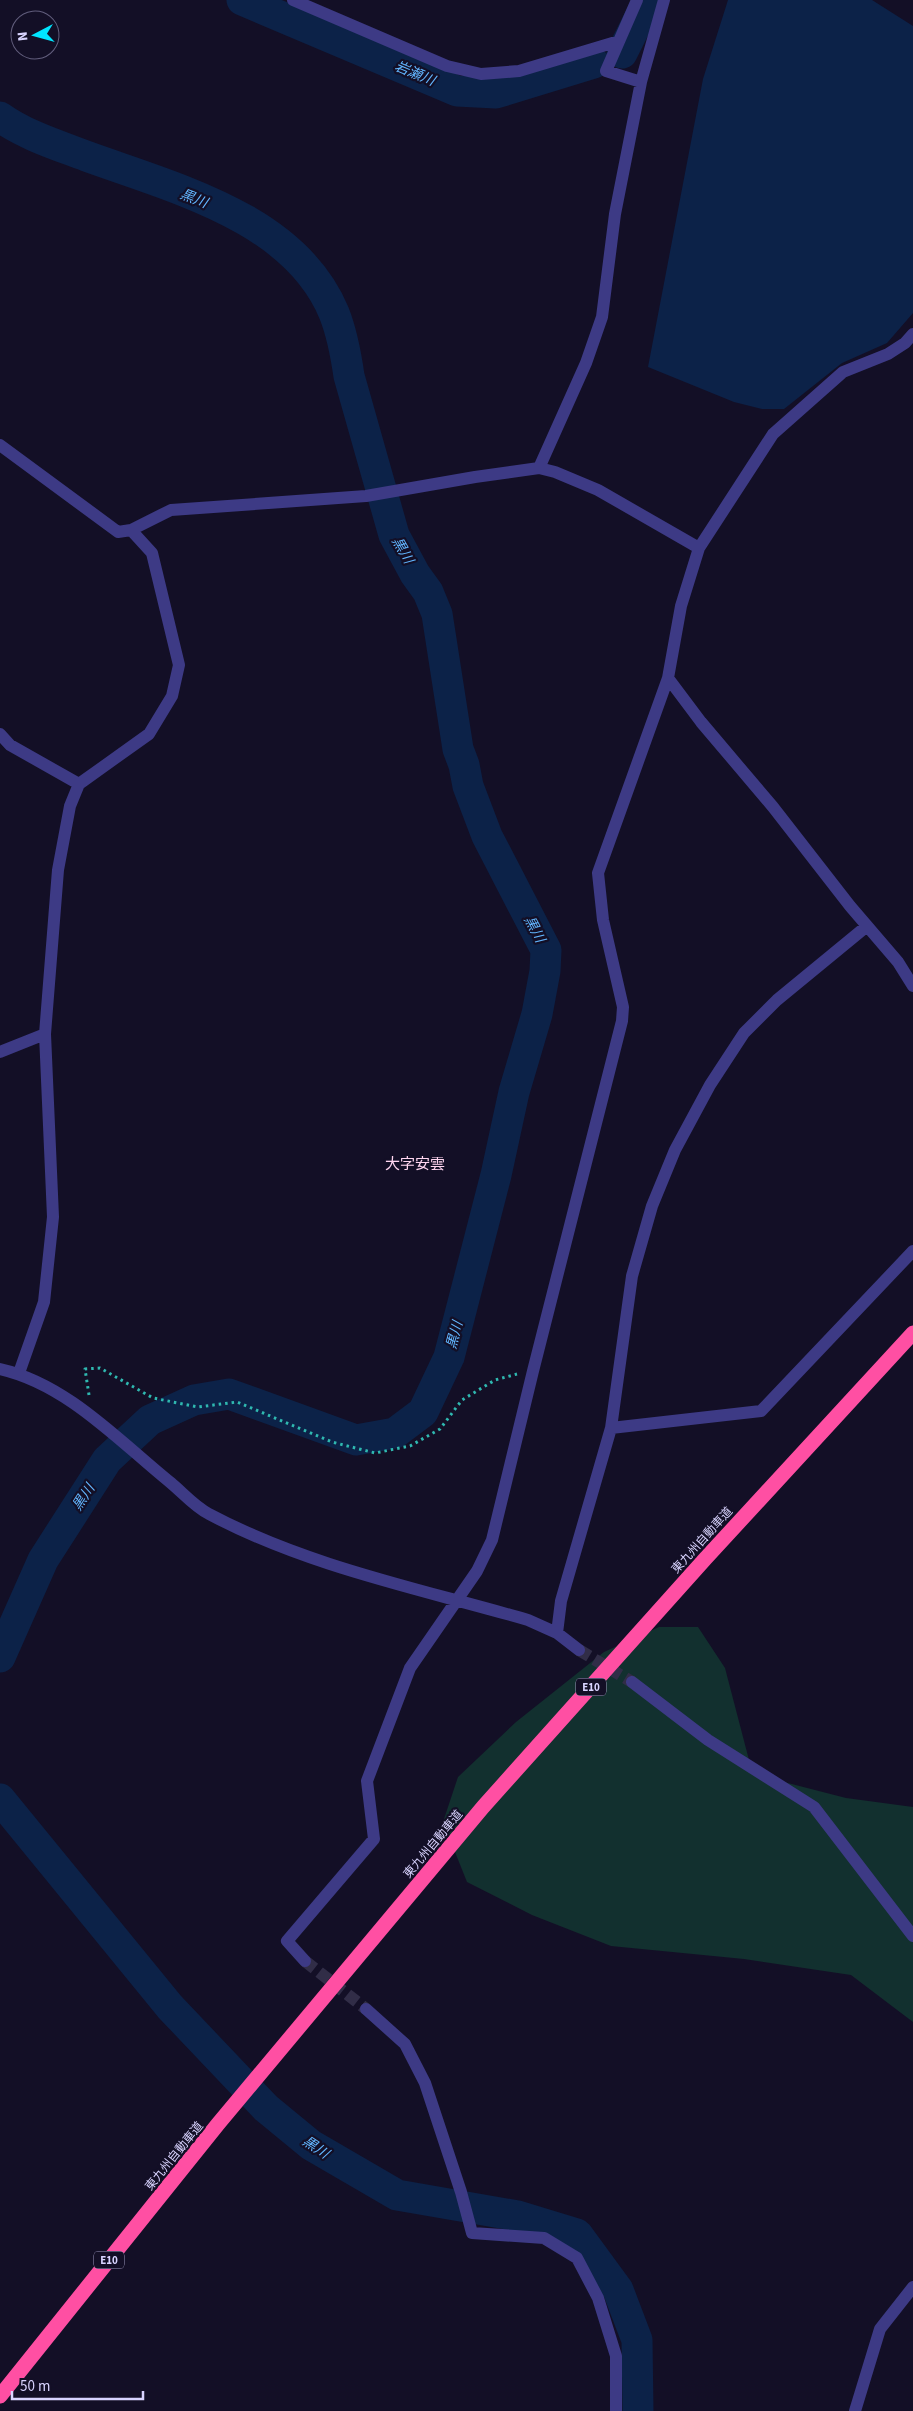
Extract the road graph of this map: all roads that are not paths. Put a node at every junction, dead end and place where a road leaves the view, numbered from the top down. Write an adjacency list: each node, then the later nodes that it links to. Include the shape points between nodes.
1 (293, 0): 4 (street, via 447,66 480,74 519,71)
2 (637, 0): 4 (street)
3 (664, 0): 5 (street)
4 (619, 40): 5 (street, via 606,71)
5 (641, 82): 8 (street, via 615,214 602,317 586,363)
6 (913, 334): 10 (street, via 905,344 888,354 843,372 773,434)
7 (0, 445): 9 (street, via 118,532)
8 (539, 468): 9 (street, via 366,496 171,510); 10 (street, via 598,490)
9 (130, 530): 13 (street, via 152,553 179,665 172,696 149,734)
10 (699, 548): 11 (street, via 681,606)
11 (668, 678): 14 (street); 23 (street, via 598,873 603,920 624,1007 622,1021 492,1540)
12 (0, 734): 13 (street, via 10,745)
13 (79, 784): 16 (street, via 70,806 58,870)
14 (867, 926): 15 (street, via 898,962); 22 (street, via 777,1000 744,1033 710,1085 675,1150 652,1206 632,1276)
15 (913, 986)
16 (45, 1034): 17 (street); 21 (street, via 53,1217 44,1302)
17 (0, 1052)
18 (913, 1251): 22 (street, via 761,1411)
19 (913, 1332): 31 (highway, 東九州自動車道 / E10, via 483,1807 218,2124)
20 (0, 1369): 21 (street)
21 (18, 1373): 23 (street, via 57,1391 207,1513 318,1561)
22 (611, 1428): 24 (street, via 561,1601)
23 (458, 1600): 24 (street, via 528,1620); 28 (street, via 410,1668 367,1781 374,1840 287,1941)
24 (557, 1633): 25 (street)
25 (579, 1650)
26 (632, 1682): 27 (street, via 708,1740 814,1808)
27 (913, 1936)
28 (305, 1961)
29 (366, 2009): 32 (street, via 405,2044 425,2083 472,2233 544,2238 577,2258 598,2298 616,2356)
30 (913, 2287): 33 (street, via 880,2329)
31 (0, 2396)
32 (616, 2411)
33 (855, 2411)

